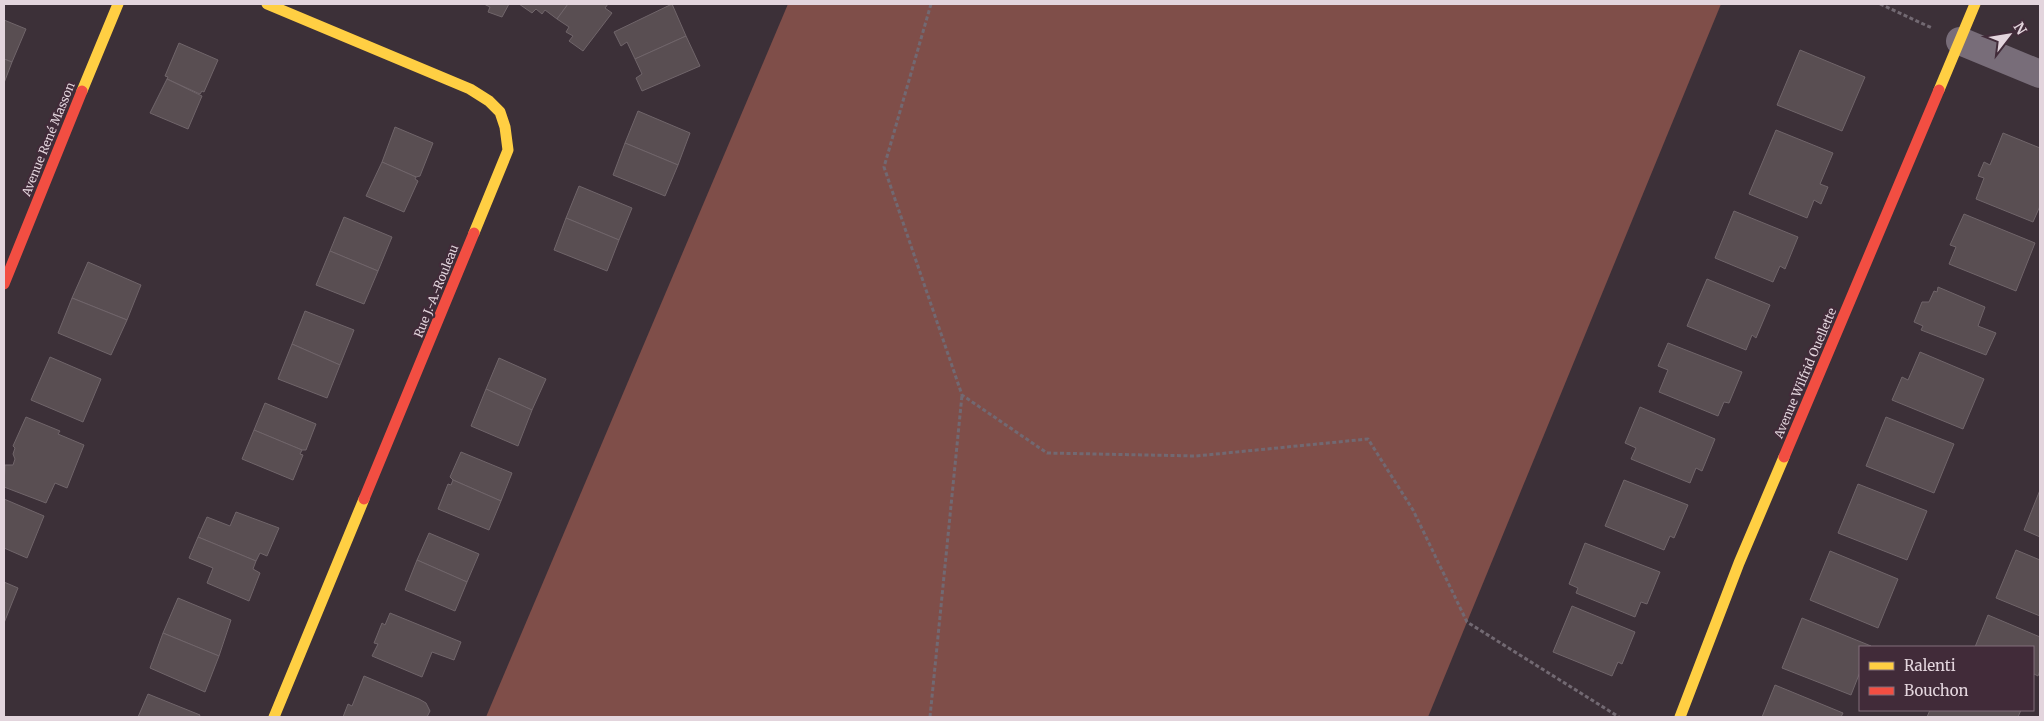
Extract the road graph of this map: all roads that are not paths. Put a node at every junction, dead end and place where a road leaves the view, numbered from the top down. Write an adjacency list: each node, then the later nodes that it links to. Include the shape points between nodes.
1 (118, 4): 6 (street, Avenue René Masson)
2 (267, 4): 7 (street, Rue J.-A.-Rouleau, via 470,89 491,102 506,122 508,150)
3 (1975, 4): 4 (street, Avenue Wilfrid Ouellette)
4 (1960, 41): 5 (street); 8 (street, Avenue Wilfrid Ouellette, via 1739,563)
5 (2040, 74)
6 (4, 284)
7 (274, 717)
8 (1680, 717)

